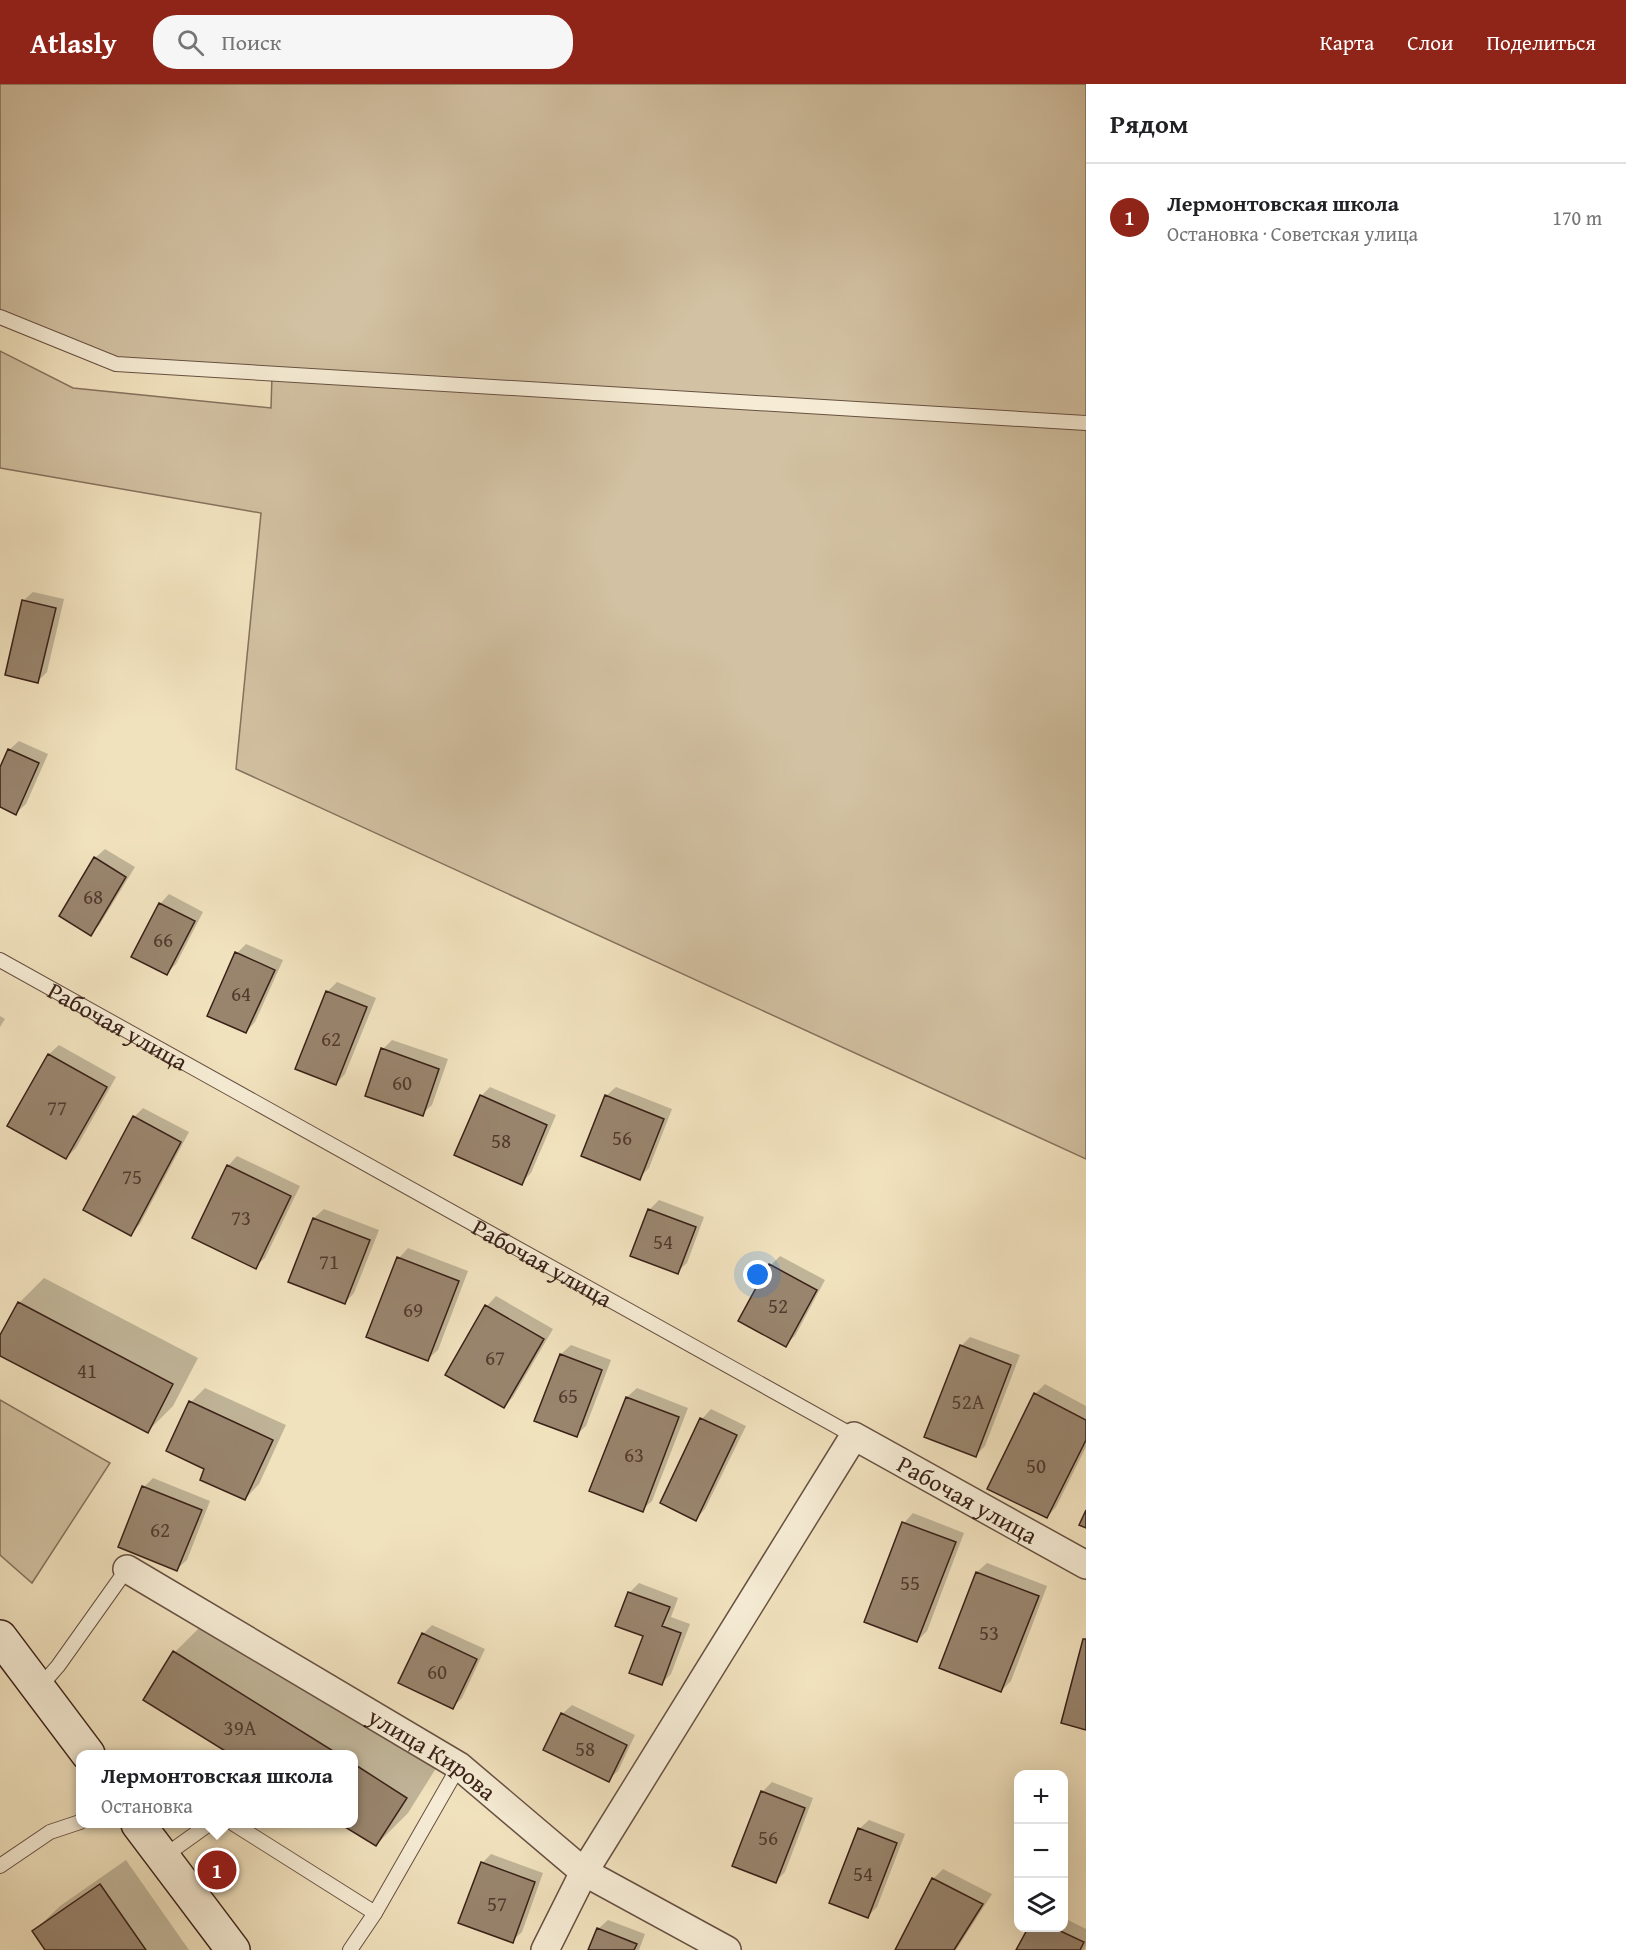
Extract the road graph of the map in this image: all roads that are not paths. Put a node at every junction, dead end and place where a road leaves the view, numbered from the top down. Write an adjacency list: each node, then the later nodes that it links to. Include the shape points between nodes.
1 (0, 317): 2 (lane, via 116,364)
2 (1086, 423)
3 (0, 960): 4 (lane, Рабочая улица)
4 (854, 1436): 5 (street, Рабочая улица); 17 (street)
5 (1086, 1565)
6 (127, 1569): 8 (lane); 10 (street, улица Кирова)
7 (0, 1637): 8 (main road)
8 (38, 1689): 9 (main road)
9 (84, 1750)
10 (459, 1766): 17 (street, улица Кирова); 18 (lane)
11 (76, 1824): 16 (lane, via 50,1832)
12 (141, 1828): 15 (main road)
13 (203, 1828): 15 (lane)
14 (240, 1828): 18 (lane)
15 (163, 1857): 19 (main road)
16 (0, 1866)
17 (584, 1872): 21 (street); 22 (street, улица Кирова)
18 (375, 1913): 20 (lane)
19 (233, 1950)
20 (350, 1950)
21 (545, 1950)
22 (727, 1950)

